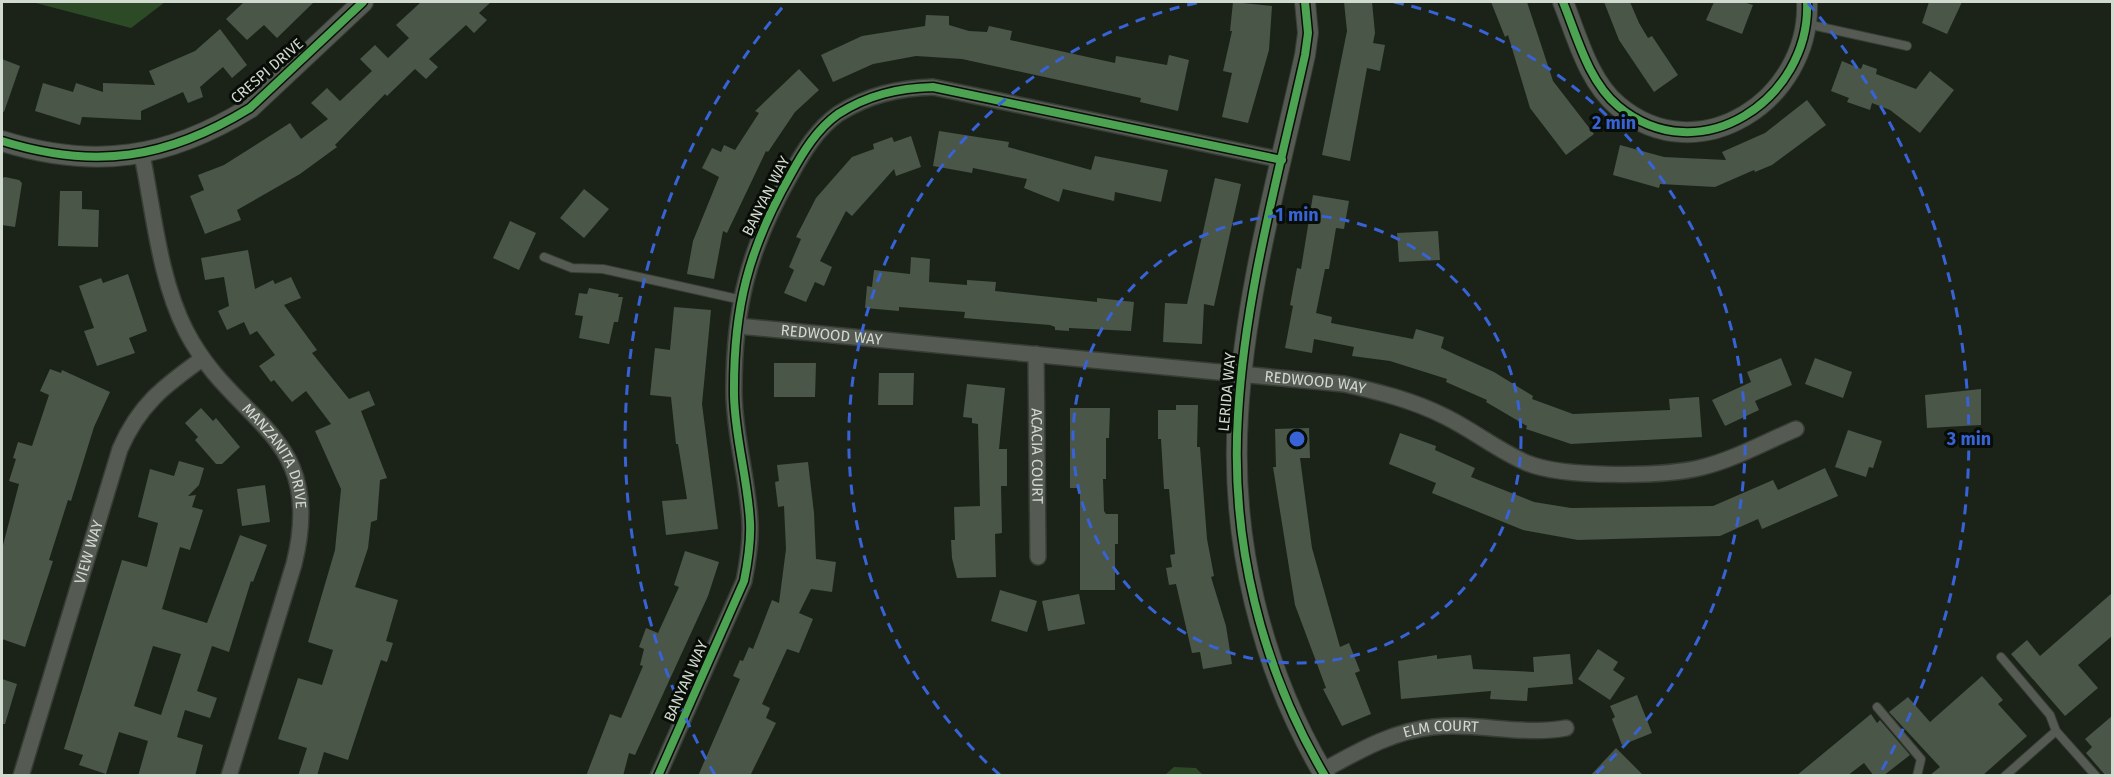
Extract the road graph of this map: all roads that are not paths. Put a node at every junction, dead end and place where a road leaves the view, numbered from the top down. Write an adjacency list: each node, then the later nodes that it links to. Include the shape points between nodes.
1 (363, 2): 8 (street, CRESPI DRIVE, via 250,108 201,135)
2 (1305, 2): 9 (street, LERIDA WAY, via 1305,54)
3 (1563, 2): 5 (street, via 1598,81 1617,105 1641,122 1692,134 1743,117 1766,100 1796,60)
4 (1807, 2): 5 (street)
5 (1807, 24): 6 (lane)
6 (1907, 46)
7 (2, 141): 8 (street, CRESPI DRIVE, via 81,158)
8 (142, 155): 14 (street, MANZANITA DRIVE, via 174,304)
9 (1282, 160): 11 (street, BANYAN WAY, via 950,90 914,87 884,92 837,115 803,152 762,228); 15 (street, LERIDA WAY, via 1254,289)
10 (544, 257): 11 (lane, via 572,268 603,269)
11 (742, 300): 12 (street, BANYAN WAY)
12 (738, 326): 13 (street, REDWOOD WAY); 25 (street, BANYAN WAY, via 734,397 750,522 750,552 733,609)
13 (1036, 354): 15 (street, REDWOOD WAY); 17 (street, ACACIA COURT)
14 (202, 359): 23 (street, VIEW WAY, via 146,404 120,449); 24 (street, MANZANITA DRIVE, via 286,452 297,480 302,509 294,564)
15 (1241, 374): 16 (street, REDWOOD WAY, via 1344,384 1413,402 1529,464 1567,472 1701,468); 22 (street, LERIDA WAY, via 1236,459 1250,582 1260,624 1287,699)
16 (1796, 429)
17 (1038, 557)
18 (2001, 657): 21 (lane, via 2050,715)
19 (1877, 707): 26 (lane, via 1921,759)
20 (1566, 728): 22 (street, ELM COURT, via 1527,733 1465,726 1433,727 1377,741)
21 (2056, 730): 27 (lane); 28 (lane)
22 (1324, 773)
23 (21, 776)
24 (229, 776)
25 (658, 776)
26 (1917, 776)
27 (2005, 776)
28 (2096, 776)

